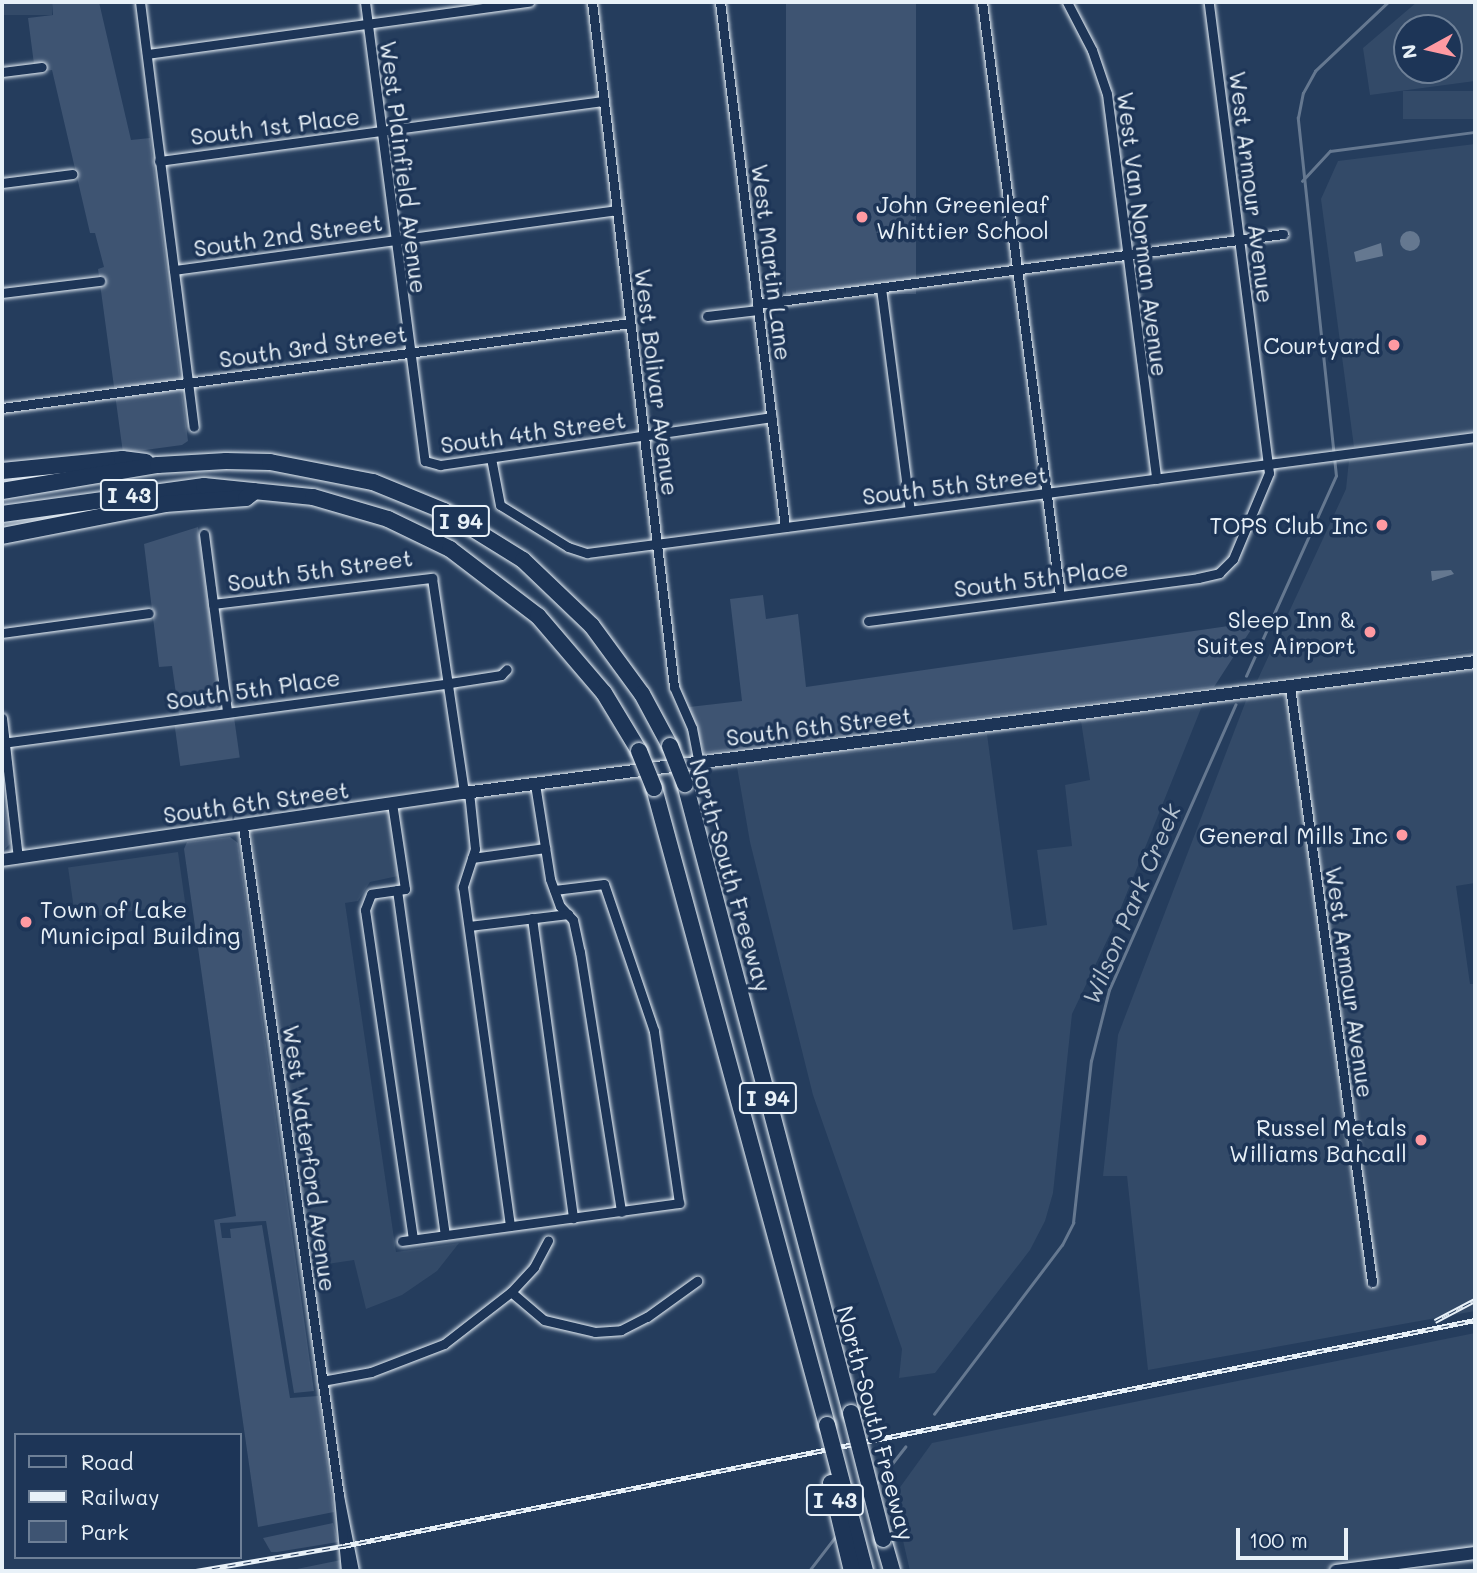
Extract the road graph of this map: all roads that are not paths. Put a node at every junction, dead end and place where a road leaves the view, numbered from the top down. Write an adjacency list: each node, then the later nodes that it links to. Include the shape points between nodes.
1 (140, 2): 10 (street)
2 (365, 2): 9 (street, West Plainfield Avenue)
3 (529, 2): 9 (street)
4 (592, 2): 13 (street, West Bolivar Avenue)
5 (720, 2): 28 (street, West Martin Lane)
6 (982, 2): 24 (street)
7 (1067, 2): 22 (street, West Van Norman Avenue, via 1092,50 1107,94)
8 (1209, 2): 21 (street, West Armour Avenue)
9 (367, 24): 10 (street); 14 (street, West Plainfield Avenue)
10 (147, 54): 15 (street)
11 (42, 67): 12 (street)
12 (2, 72)
13 (604, 101): 14 (street, South 1st Place); 18 (street, West Bolivar Avenue)
14 (381, 132): 15 (street, South 1st Place); 20 (street, West Plainfield Avenue)
15 (159, 161): 23 (street)
16 (72, 174): 17 (street)
17 (2, 183)
18 (617, 210): 20 (street, South 2nd Street); 30 (street, West Bolivar Avenue)
19 (1283, 234): 21 (street)
20 (394, 240): 23 (street, South 2nd Street); 31 (street, West Plainfield Avenue)
21 (1239, 240): 22 (street); 40 (street, West Armour Avenue)
22 (1126, 255): 24 (street); 43 (street, West Van Norman Avenue)
23 (173, 270): 32 (street)
24 (1016, 271): 26 (street); 46 (street)
25 (100, 281): 27 (street)
26 (881, 288): 28 (street); 47 (street)
27 (2, 293)
28 (758, 307): 29 (street); 34 (street, West Martin Lane)
29 (707, 316)
30 (630, 323): 31 (street, South 3rd Street); 36 (street, West Bolivar Avenue)
31 (408, 352): 32 (street, South 3rd Street); 39 (street, West Plainfield Avenue)
32 (188, 383): 33 (street, South 3rd Street); 35 (street)
33 (2, 408)
34 (772, 417): 36 (street, South 4th Street); 49 (street, West Martin Lane)
35 (194, 427)
36 (645, 436): 38 (street, South 4th Street); 52 (street, West Bolivar Avenue)
37 (1475, 437): 40 (street, South 5th Street)
38 (491, 458): 39 (street, South 4th Street, via 440,465); 52 (street, South 5th Street, via 500,505 568,547 587,553)
39 (425, 461)
40 (1269, 464): 43 (street, South 5th Street); 53 (street, West Armour Avenue, via 1233,559)
41 (158, 465): 42 (highway, via 132,458); 45 (highway, North-South Freeway / I 94); 99 (highway, North-South Freeway / I 94, bridge, via 270,462 310,467 373,482 444,511 523,560 592,626 642,694 685,783)
42 (2, 471)
43 (1156, 479): 46 (street, South 5th Street)
44 (257, 490): 48 (highway, North-South Freeway / I 43, via 170,489); 51 (highway, via 246,498 166,504); 91 (highway, North-South Freeway / I 94, bridge, via 352,507 450,549 509,591 576,656 639,751 654,788)
45 (2, 491)
46 (1045, 493): 47 (street, South 5th Street); 54 (street)
47 (910, 510): 49 (street, South 5th Street)
48 (2, 514)
49 (785, 527): 52 (street, South 5th Street)
50 (204, 534): 55 (street)
51 (2, 536)
52 (658, 544): 66 (street, West Bolivar Avenue, via 674,687 692,728)
53 (1219, 573): 54 (street, South 5th Place)
54 (1060, 595): 57 (street, South 5th Place)
55 (213, 604): 61 (street, South 5th Street, via 432,578); 63 (street)
56 (149, 613): 58 (street)
57 (868, 621)
58 (2, 633)
59 (1475, 662): 62 (street, South 6th Street)
60 (507, 668): 61 (street, South 5th Place, via 501,675)
61 (450, 683): 63 (street, South 5th Place); 68 (street)
62 (1290, 687): 66 (street, South 6th Street); 88 (street, West Armour Avenue)
63 (227, 712): 65 (street, South 5th Place)
64 (2, 719): 65 (street)
65 (3, 743): 72 (street)
66 (699, 763): 67 (street, South 6th Street)
67 (535, 784): 68 (street, South 6th Street); 71 (street)
68 (466, 793): 69 (street, South 6th Street); 73 (street, via 475,849)
69 (392, 803): 70 (street, South 6th Street); 75 (street, via 405,889)
70 (243, 827): 72 (street, South 6th Street); 90 (street, West Waterford Avenue)
71 (545, 848): 73 (street); 76 (street)
72 (18, 858): 74 (street, South 6th Street)
73 (472, 858): 79 (street, via 463,887)
74 (2, 860)
75 (397, 890): 83 (street); 84 (street, via 371,894 365,910)
76 (554, 890): 77 (street); 80 (street, via 604,884 654,1031 679,1203)
77 (568, 914): 78 (street); 80 (street, via 573,920 592,1017)
78 (532, 918): 79 (street); 81 (street)
79 (469, 926): 82 (street)
80 (621, 1212): 81 (street)
81 (573, 1218): 82 (street)
82 (510, 1226): 83 (street)
83 (445, 1235): 84 (street)
84 (413, 1240): 85 (street)
85 (402, 1241)
86 (548, 1241): 89 (street, via 534,1267)
87 (697, 1281): 89 (street, via 647,1317 621,1329 596,1332 544,1320)
88 (1372, 1282)
89 (511, 1292): 90 (street, via 444,1344 371,1372)
90 (322, 1381): 92 (street, West Waterford Avenue)
91 (823, 1427): 97 (highway, I 43, bridge); 98 (highway, North-South Freeway / I 94, bridge)
92 (339, 1496): 95 (street, West Waterford Avenue); 96 (street, West Waterford Avenue)
93 (1475, 1553): 94 (street)
94 (1372, 1569): 100 (street)
95 (346, 1571)
96 (354, 1571)
97 (852, 1571)
98 (865, 1571)
99 (892, 1571)
100 (1336, 1571)

